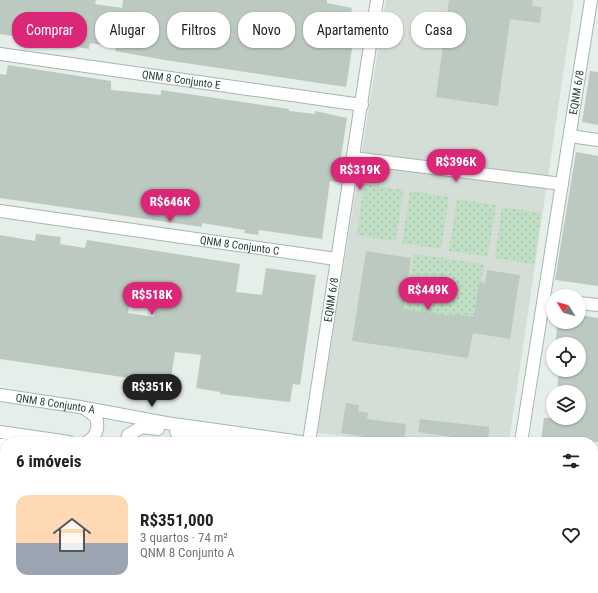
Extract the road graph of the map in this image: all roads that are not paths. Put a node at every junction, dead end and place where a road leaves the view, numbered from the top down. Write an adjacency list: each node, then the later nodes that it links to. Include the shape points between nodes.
1 (378, 0): 4 (street, EQNM 6/8)
2 (591, 0): 5 (street, EQNM 6/8)
3 (0, 54): 4 (street, QNM 8 Conjunto E)
4 (362, 105): 7 (street, EQNM 6/8)
5 (570, 136): 6 (street); 8 (street, EQNM 6/8)
6 (598, 140)
7 (353, 158): 8 (street); 10 (street, EQNM 6/8)
8 (562, 184): 11 (street, EQNM 6/8)
9 (0, 211): 10 (street, QNM 8 Conjunto C)
10 (336, 259): 23 (street, EQNM 6/8)
11 (549, 289)
12 (586, 304): 13 (street)
13 (598, 306)
14 (546, 309): 24 (street, EQNM 6/8)
15 (0, 395): 16 (street, QNM 8 Conjunto A)
16 (80, 407): 19 (street, via 96,417 98,426); 22 (street, QNM 8 Conjunto A, via 166,423)
17 (0, 432): 18 (street)
18 (34, 437)
19 (94, 437)
20 (127, 437): 21 (street, via 142,427)
21 (203, 437)
22 (265, 437)
23 (310, 437)
24 (522, 437)

